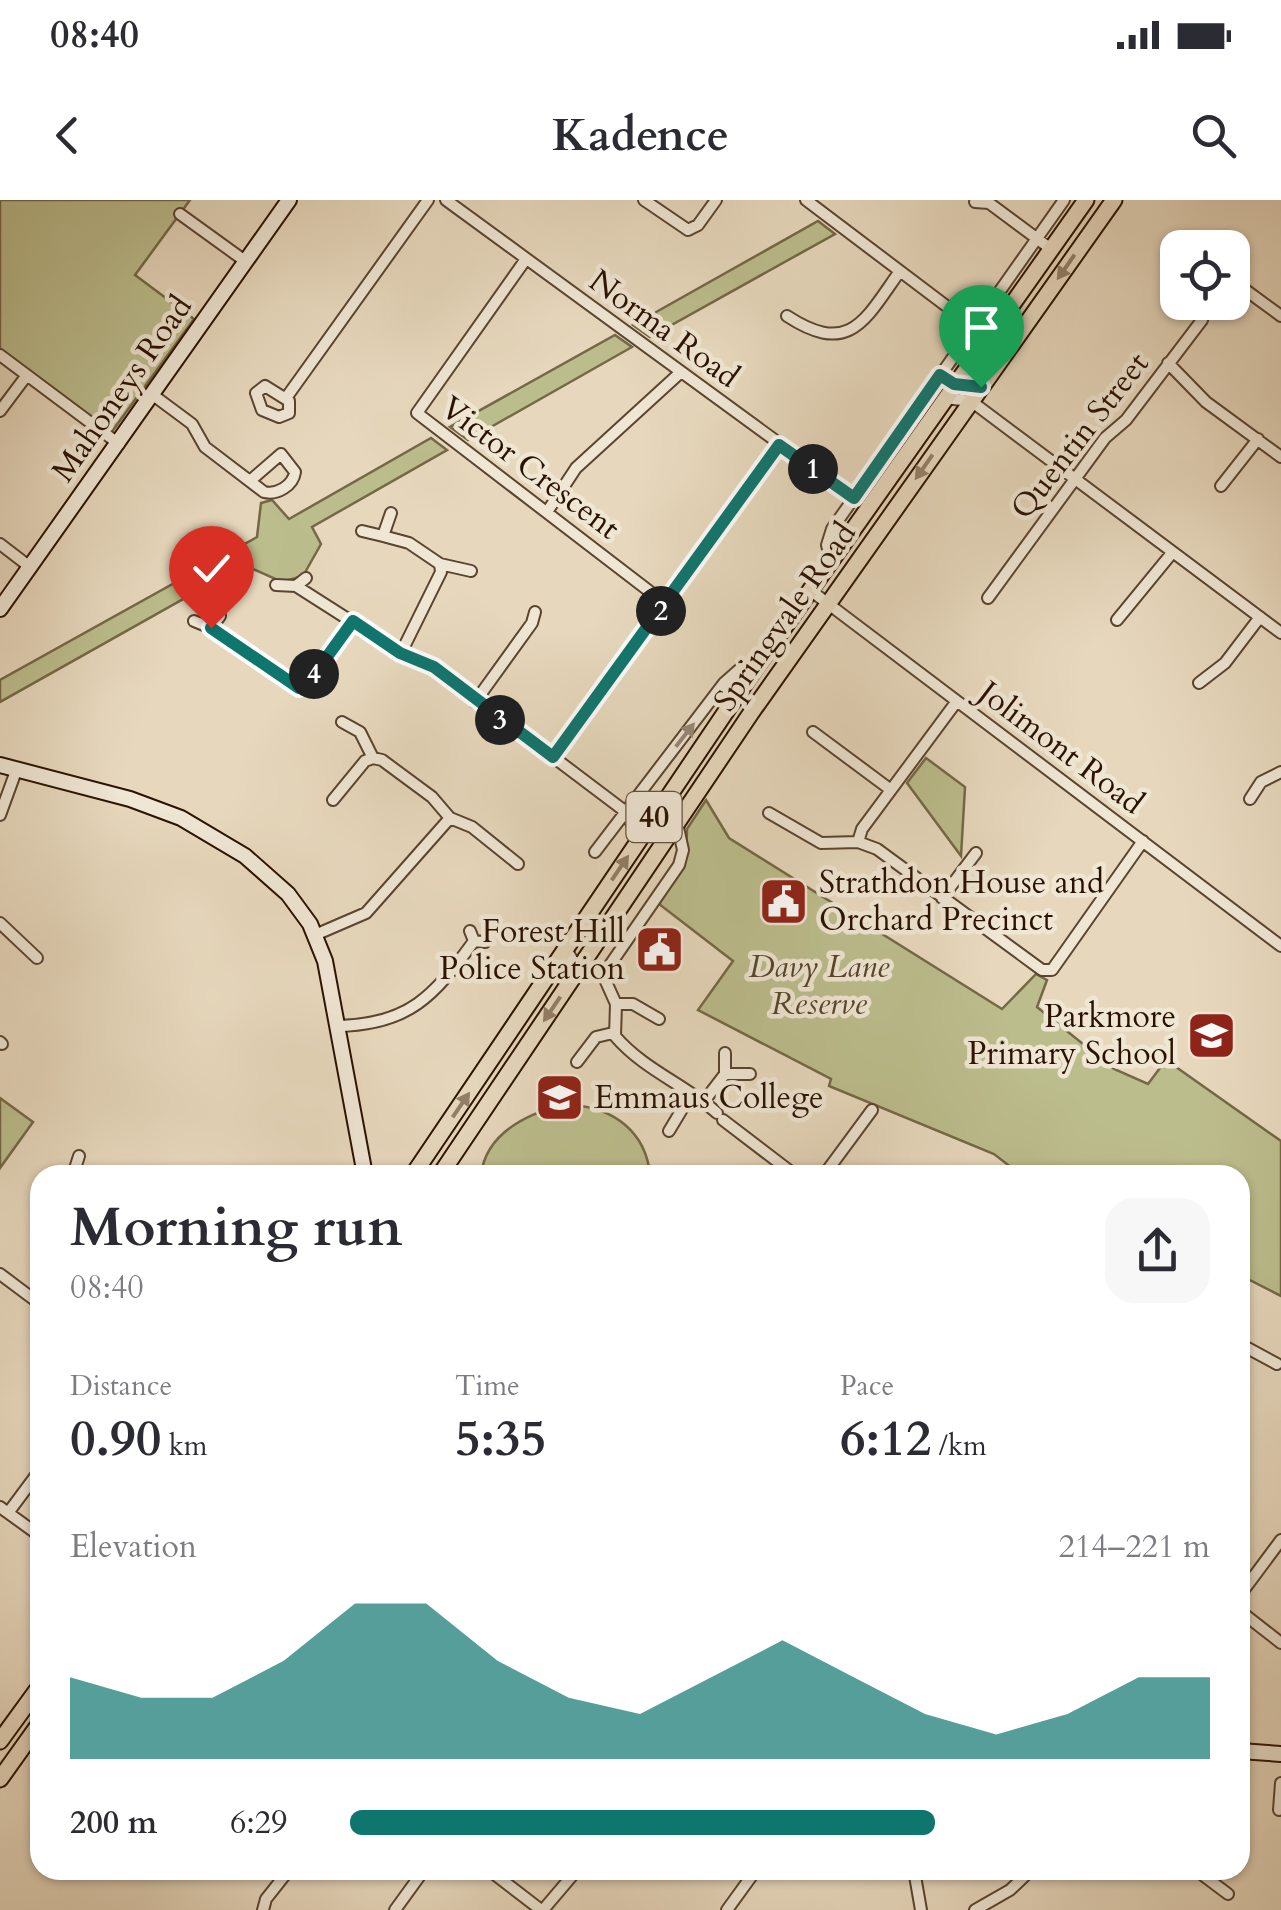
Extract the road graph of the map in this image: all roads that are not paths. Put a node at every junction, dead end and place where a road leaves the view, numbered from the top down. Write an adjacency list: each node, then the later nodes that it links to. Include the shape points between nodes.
1 (289, 200): 15 (main road, Mahoneys Road)
2 (428, 200): 29 (street)
3 (446, 200): 14 (street, Norma Road)
4 (644, 200): 5 (street, via 688,230)
5 (716, 200)
6 (806, 200): 16 (street)
7 (1064, 200): 12 (street, Springvale Road)
8 (1086, 200): 13 (highway, Springvale Road / 40)
9 (1114, 200): 27 (highway, Springvale Road / 40, one-way to 27)
10 (975, 202): 12 (street, via 989,204)
11 (180, 214): 15 (street)
12 (1036, 239): 13 (street); 21 (street, Springvale Road)
13 (1051, 250): 26 (highway, Springvale Road / 40)
14 (526, 259): 24 (street, Norma Road); 40 (street, Victor Crescent, via 417,414)
15 (245, 261): 28 (main road, Mahoneys Road)
16 (900, 271): 18 (street, via 862,324 847,333 816,333); 21 (street)
17 (1250, 293): 19 (street)
18 (786, 316)
19 (1281, 316)
20 (1202, 320): 23 (street, Quentin Street)
21 (974, 327): 26 (street, Springvale Road)
22 (0, 355): 25 (street)
23 (1168, 363): 32 (street); 37 (street, Quentin Street)
24 (681, 372): 34 (street, Norma Road); 40 (street, via 576,468)
25 (27, 375): 31 (street); 33 (street)
26 (947, 386): 27 (street); 30 (street); 39 (street, Springvale Road); 46 (highway, Springvale Road / 40)
27 (981, 387): 30 (highway, Springvale Road / 40)
28 (153, 395): 33 (main road, Mahoneys Road); 36 (street, via 192,424 208,450)
29 (286, 398)
30 (971, 401): 37 (street); 55 (highway, Springvale Road / 40, one-way to 55)
31 (0, 410)
32 (1258, 440): 35 (street); 38 (street)
33 (120, 444): 48 (main road, Mahoneys Road)
34 (779, 445): 39 (street, Norma Road); 56 (street)
35 (1281, 457)
36 (251, 480)
37 (1076, 480): 45 (street); 54 (street, Quentin Street)
38 (1222, 486)
39 (854, 498): 46 (street, Springvale Road, via 829,536)
40 (547, 512): 56 (street, Victor Crescent)
41 (391, 513): 43 (street)
42 (362, 531): 43 (street)
43 (383, 536): 47 (street)
44 (0, 544): 48 (street)
45 (1172, 553): 60 (street); 61 (street)
46 (831, 561): 53 (highway, Springvale Road / 40)
47 (440, 564): 49 (street); 66 (street, via 442,572)
48 (30, 567): 57 (main road, Mahoneys Road)
49 (471, 571)
50 (306, 578): 52 (street)
51 (276, 585): 52 (street)
52 (296, 586): 63 (street)
53 (810, 590): 55 (street, Jolimont Road); 67 (highway, Springvale Road / 40)
54 (988, 598)
55 (828, 603): 69 (street, Jolimont Road); 85 (highway, Springvale Road / 40)
56 (666, 604): 73 (street)
57 (0, 609)
58 (534, 612): 70 (street)
59 (220, 616): 64 (street)
60 (1260, 618): 65 (street); 68 (street, via 1226,663)
61 (1117, 620)
62 (194, 621): 64 (street)
63 (353, 621): 64 (street, via 299,688); 66 (street)
64 (211, 628)
65 (1281, 634)
66 (400, 653): 70 (street)
67 (754, 670): 81 (street, Springvale Road, one-way to 67, via 724,683 741,668); 86 (highway, Springvale Road / 40)
68 (1199, 683)
69 (957, 701): 78 (street); 88 (street, Jolimont Road)
70 (475, 702): 73 (street)
71 (342, 722): 74 (street, via 360,732)
72 (813, 732): 78 (street)
73 (553, 757): 81 (street)
74 (373, 758): 80 (street); 84 (street, via 432,797)
75 (0, 765): 76 (main road)
76 (16, 772): 83 (street); 94 (main road, via 130,799 210,833 278,883)
77 (1281, 772): 79 (street, via 1261,782)
78 (891, 790): 87 (street)
79 (1250, 799)
80 (330, 803)
81 (626, 812): 86 (street); 89 (street, Springvale Road)
82 (769, 813): 87 (street, via 821,843)
83 (0, 815)
84 (450, 818): 91 (street); 94 (street, via 366,913)
85 (677, 822): 99 (highway, Springvale Road / 40); 100 (street, via 684,850 680,866)
86 (639, 839): 97 (highway, Springvale Road / 40, one-way to 86)
87 (858, 842): 92 (street)
88 (1143, 842): 92 (street, via 1052,970 1031,965); 96 (street, Jolimont Road)
89 (595, 852)
90 (976, 854): 92 (street)
91 (521, 866)
92 (942, 898)
93 (0, 923): 98 (street)
94 (314, 934): 103 (main road)
95 (477, 938): 103 (street, via 437,990 414,1008 388,1021)
96 (1281, 946)
97 (566, 948): 99 (street); 116 (highway, Springvale Road / 40, one-way to 97)
98 (37, 958)
99 (578, 970): 100 (street); 117 (highway, Springvale Road / 40, one-way to 117)
100 (604, 975): 101 (street)
101 (616, 1004): 102 (street, via 633,1004); 104 (street)
102 (659, 1018)
103 (336, 1026): 115 (main road)
104 (613, 1032): 106 (street, via 596,1037); 109 (street, via 641,1062)
105 (725, 1053): 107 (street)
106 (577, 1062)
107 (725, 1074): 108 (street); 110 (street)
108 (750, 1074)
109 (690, 1096): 110 (street); 112 (street)
110 (705, 1100): 118 (street)
111 (872, 1110): 119 (street)
112 (669, 1131)
113 (78, 1156): 114 (street)
114 (75, 1165)
115 (361, 1165)
116 (413, 1165)
117 (447, 1165)
118 (782, 1165)
119 (831, 1165)
120 (0, 1274): 121 (street)
121 (30, 1296)
122 (1250, 1349): 123 (street)
123 (1277, 1364)
124 (30, 1481): 125 (street)
125 (4, 1510): 126 (street)
126 (30, 1529)
127 (1281, 1540): 128 (street)
128 (1250, 1581)
129 (1250, 1619): 130 (street)
130 (1281, 1643)
131 (30, 1700): 133 (highway)
132 (30, 1737): 136 (highway)
133 (0, 1741)
134 (1250, 1752): 135 (main road)
135 (1281, 1754)
136 (0, 1779)
137 (1281, 1784): 138 (street)
138 (1279, 1810)
139 (282, 1880): 148 (street)
140 (417, 1880): 149 (street)
141 (502, 1880): 150 (street)
142 (568, 1880): 150 (street)
143 (749, 1880): 151 (street)
144 (916, 1880): 152 (street)
145 (1020, 1880): 153 (street)
146 (1209, 1880): 147 (street)
147 (1228, 1894)
148 (263, 1910)
149 (395, 1910)
150 (542, 1910)
151 (727, 1910)
152 (921, 1910)
153 (975, 1910)

